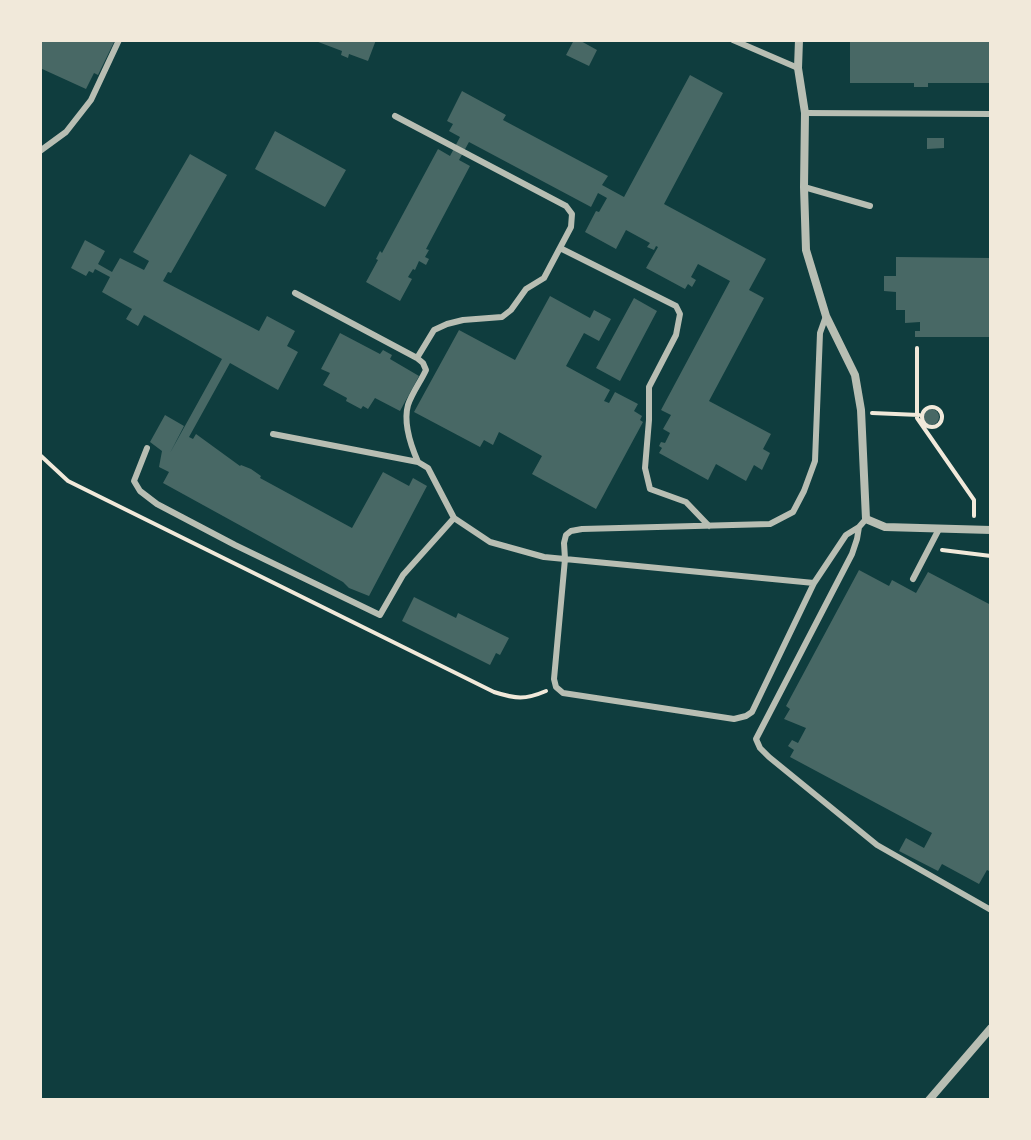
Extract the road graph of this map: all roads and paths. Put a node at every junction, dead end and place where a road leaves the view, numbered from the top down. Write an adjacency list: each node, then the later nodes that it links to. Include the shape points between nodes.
1 (119, 40): 8 (lane, via 91,100 66,132)
2 (733, 40): 4 (lane)
3 (799, 40): 4 (street)
4 (798, 68): 5 (street)
5 (805, 113): 6 (lane); 9 (street)
6 (991, 114)
7 (395, 116): 11 (lane, via 566,206 571,227)
8 (40, 151)
9 (804, 187): 10 (lane); 13 (street, via 806,250)
10 (870, 206)
11 (560, 248): 15 (lane, via 544,278 526,289 502,317 463,320 434,330); 24 (lane, via 676,306 676,335 649,387 645,468 650,489 686,502)
12 (295, 293): 15 (lane)
13 (826, 316): 16 (street, via 855,375); 24 (lane, via 820,333 815,461 793,512 770,524)
14 (917, 348): 17 (path)
15 (417, 358): 21 (lane, via 426,370 407,419)
16 (861, 413): 17 (path); 23 (street)
17 (919, 415): 17 (path, via 929,427 942,419 933,406); 27 (path, via 974,500)
18 (273, 434): 21 (lane)
19 (147, 448): 22 (lane, via 134,481 157,504 380,615 403,575)
20 (40, 455): 34 (path, via 68,481 494,692 529,698)
21 (418, 462): 22 (lane, via 428,468)
22 (454, 518): 31 (lane, via 490,542)
23 (866, 519): 25 (lane); 26 (street, via 885,527)
24 (709, 526): 31 (lane, via 571,531 564,543)
25 (859, 527): 33 (lane, via 846,535); 35 (lane, via 852,554 756,739 769,757 877,845)
26 (939, 529): 27 (street); 29 (lane)
27 (974, 530): 28 (street)
28 (991, 530)
29 (930, 549): 30 (path); 32 (lane)
30 (991, 556)
31 (565, 559): 33 (lane); 34 (lane)
32 (913, 579)
33 (814, 583): 34 (lane, via 746,716 734,719 563,693)
34 (556, 687)
35 (991, 910)
36 (991, 1028): 37 (street)
37 (929, 1100)

